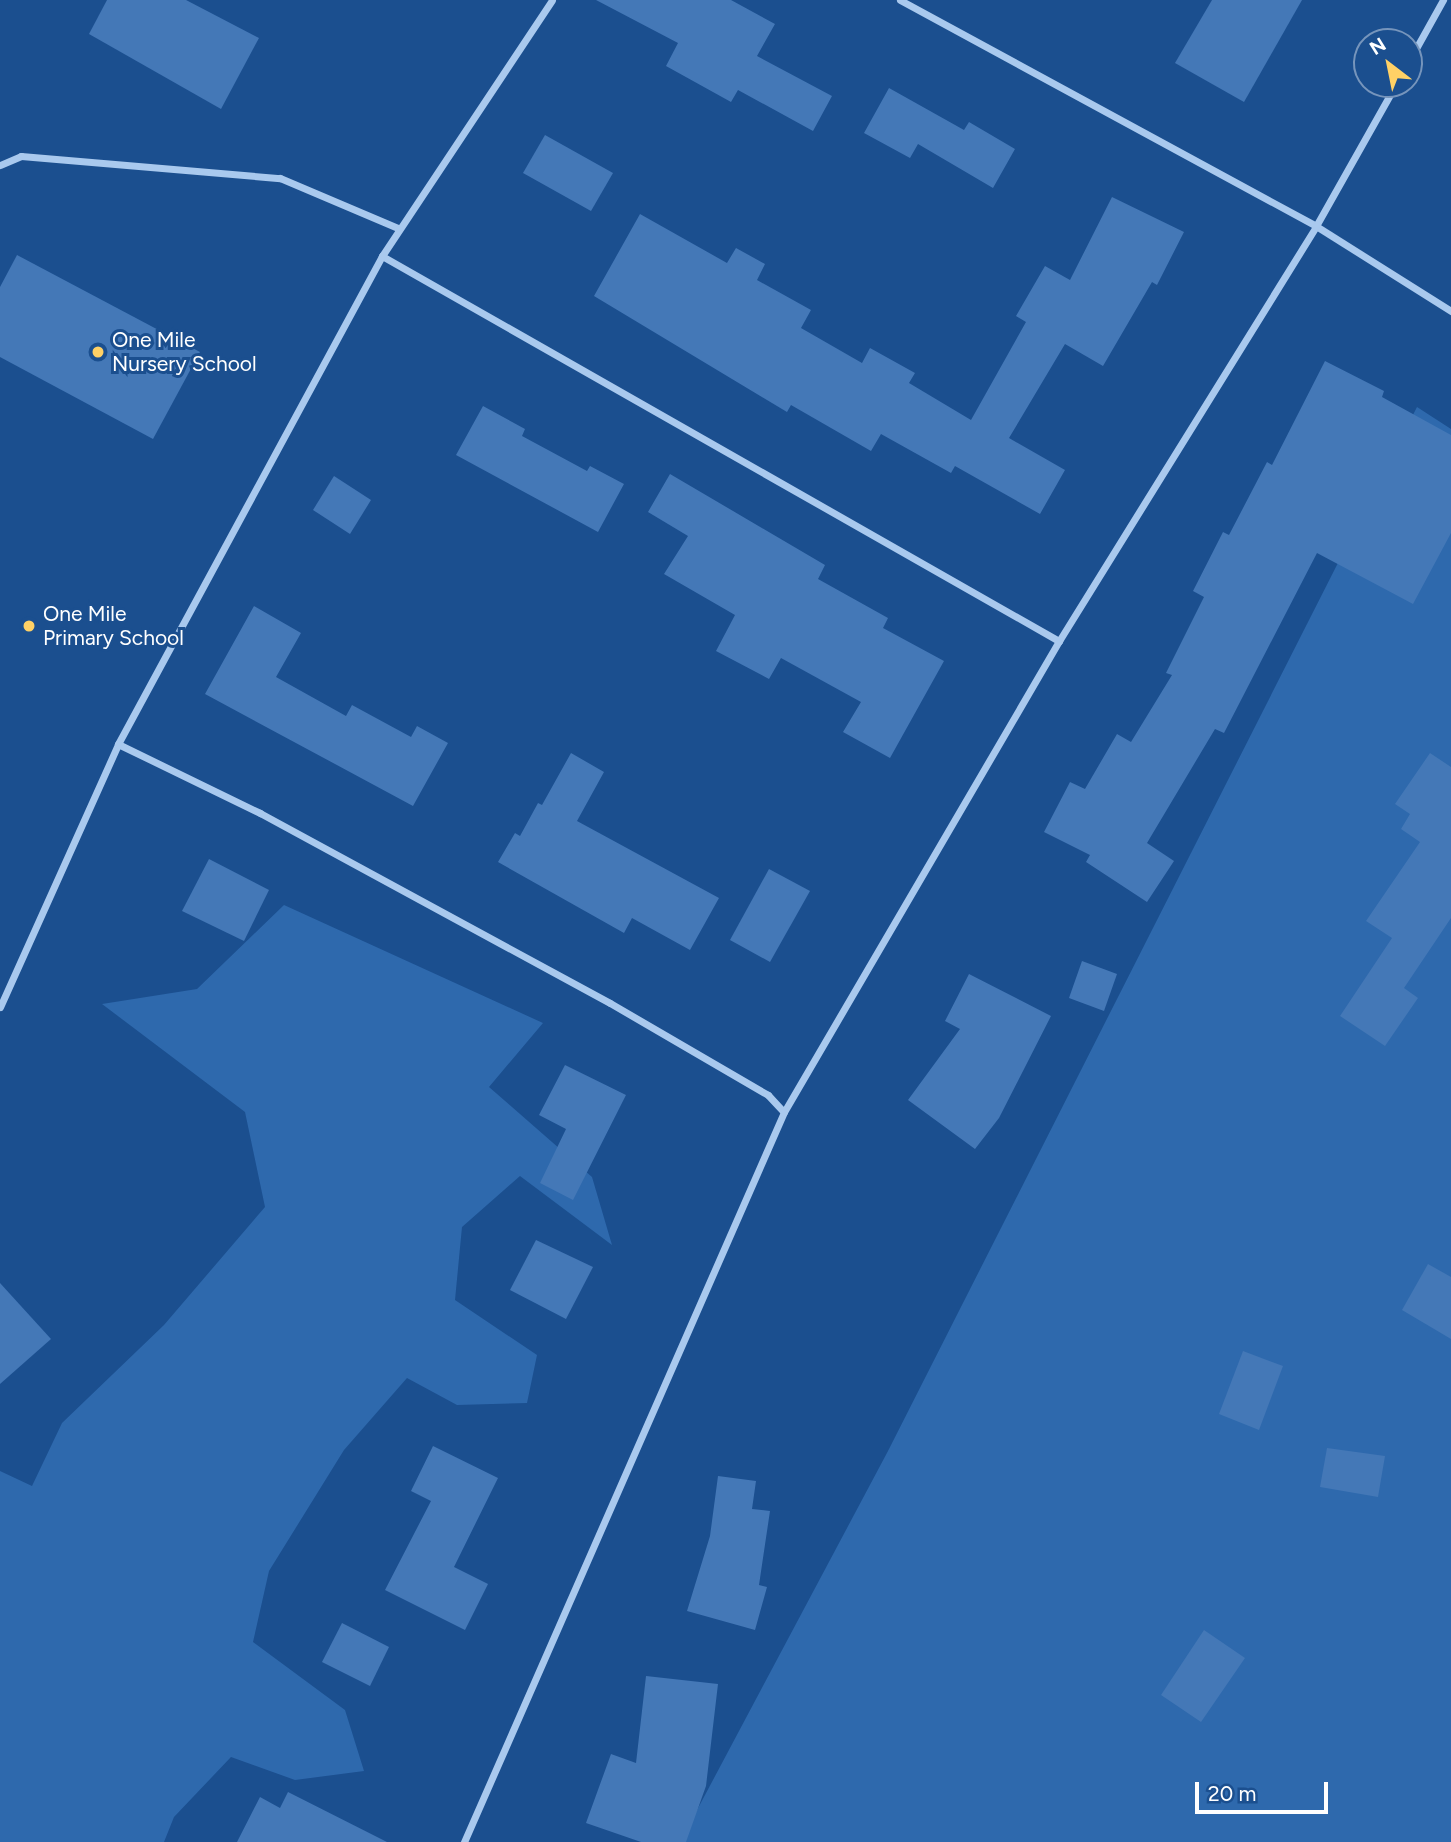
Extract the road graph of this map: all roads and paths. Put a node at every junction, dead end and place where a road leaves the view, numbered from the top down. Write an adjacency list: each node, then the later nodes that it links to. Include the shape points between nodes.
1 (552, 0): 8 (street)
2 (900, 0): 7 (street)
3 (1443, 0): 4 (street)
4 (1423, 36)
5 (1388, 98): 7 (street)
6 (0, 165): 8 (street, via 21,156 280,178)
7 (1316, 226): 10 (street); 11 (street)
8 (398, 228): 9 (street)
9 (382, 256): 11 (street); 12 (street)
10 (1451, 311)
11 (1059, 641): 14 (street)
12 (118, 744): 13 (street); 14 (street, via 260,813 610,1003 768,1096)
13 (0, 1007)
14 (784, 1112): 15 (street)
15 (464, 1842)

